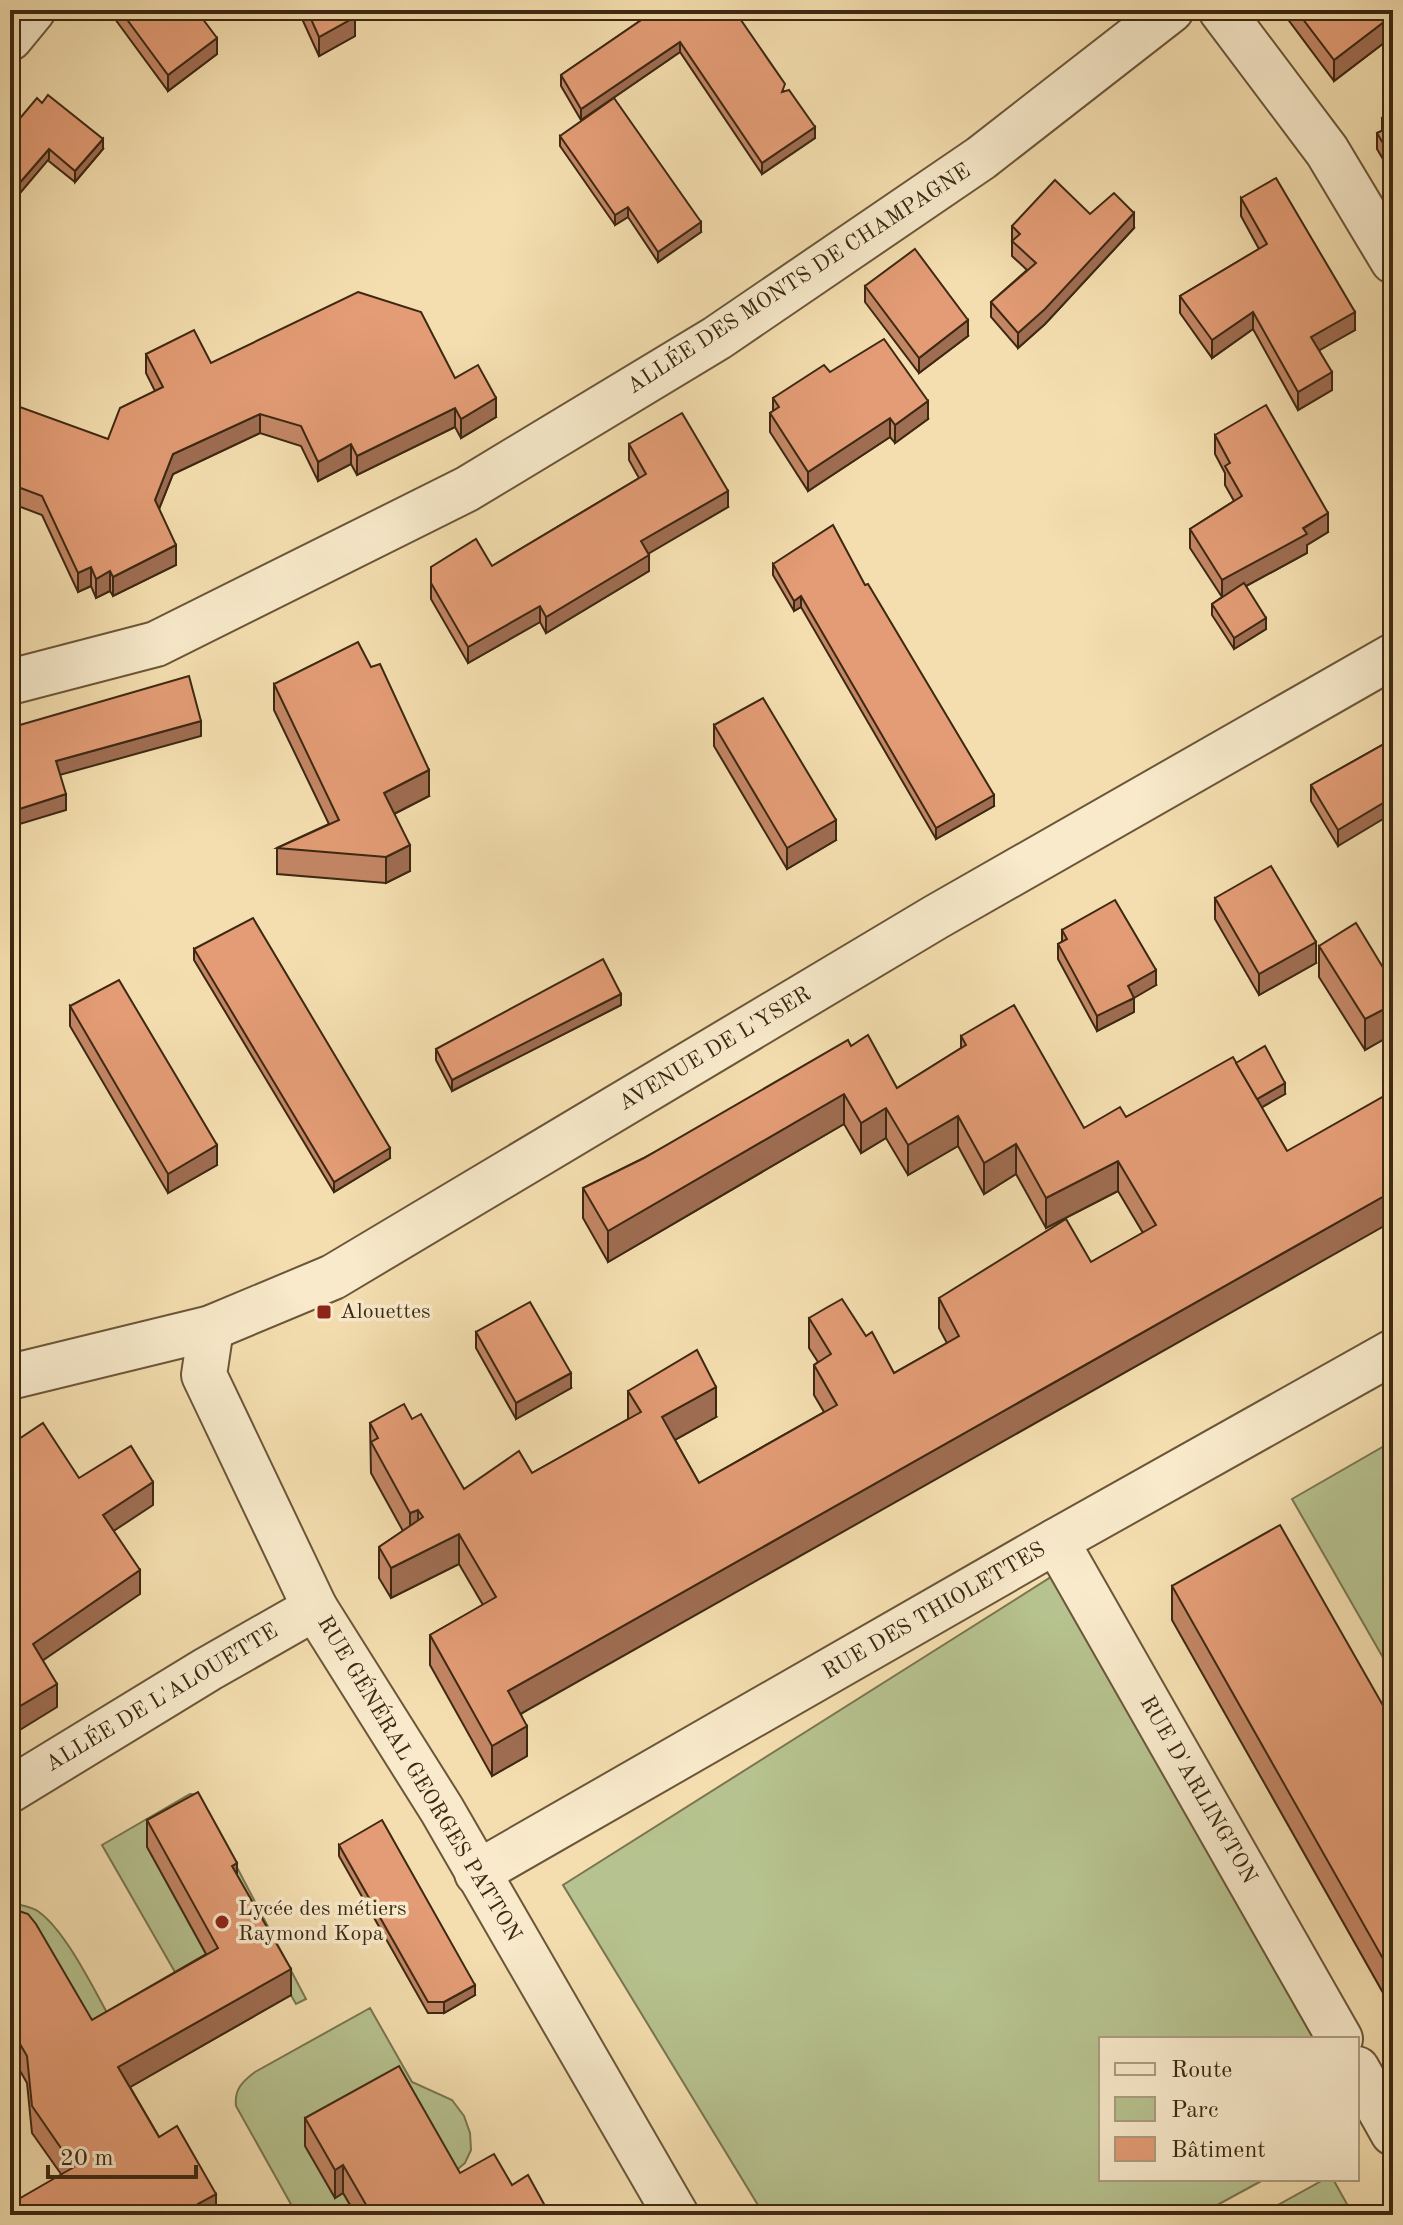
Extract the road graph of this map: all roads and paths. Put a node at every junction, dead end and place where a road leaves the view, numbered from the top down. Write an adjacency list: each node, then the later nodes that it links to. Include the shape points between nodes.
1 (33, 10): 4 (street)
2 (1171, 10): 7 (street, ALLÉE DES MONTS DE CHAMPAGNE, via 981,158 717,338 467,489 156,644)
3 (1221, 10): 5 (street, via 1327,151)
4 (10, 38)
5 (1393, 261)
6 (1393, 656): 8 (street, AVENUE DE L'YSER, via 936,917 333,1277)
7 (10, 682)
8 (211, 1328): 10 (street, AVENUE DE L'YSER); 12 (street, RUE GÉNÉRAL GEORGES PATTON, via 204,1375)
9 (1393, 1352): 11 (street, RUE DES THIOLETTES)
10 (10, 1377)
11 (1056, 1541): 14 (street, RUE DES THIOLETTES); 15 (street, RUE D'ARLINGTON)
12 (315, 1608): 13 (street, ALLÉE DE L'ALOUETTE); 14 (street, RUE GÉNÉRAL GEORGES PATTON)
13 (10, 1790)
14 (477, 1873): 18 (street, RUE GÉNÉRAL GEORGES PATTON)
15 (1339, 2037)
16 (1359, 2073): 17 (street)
17 (1393, 2133)
18 (676, 2215)

